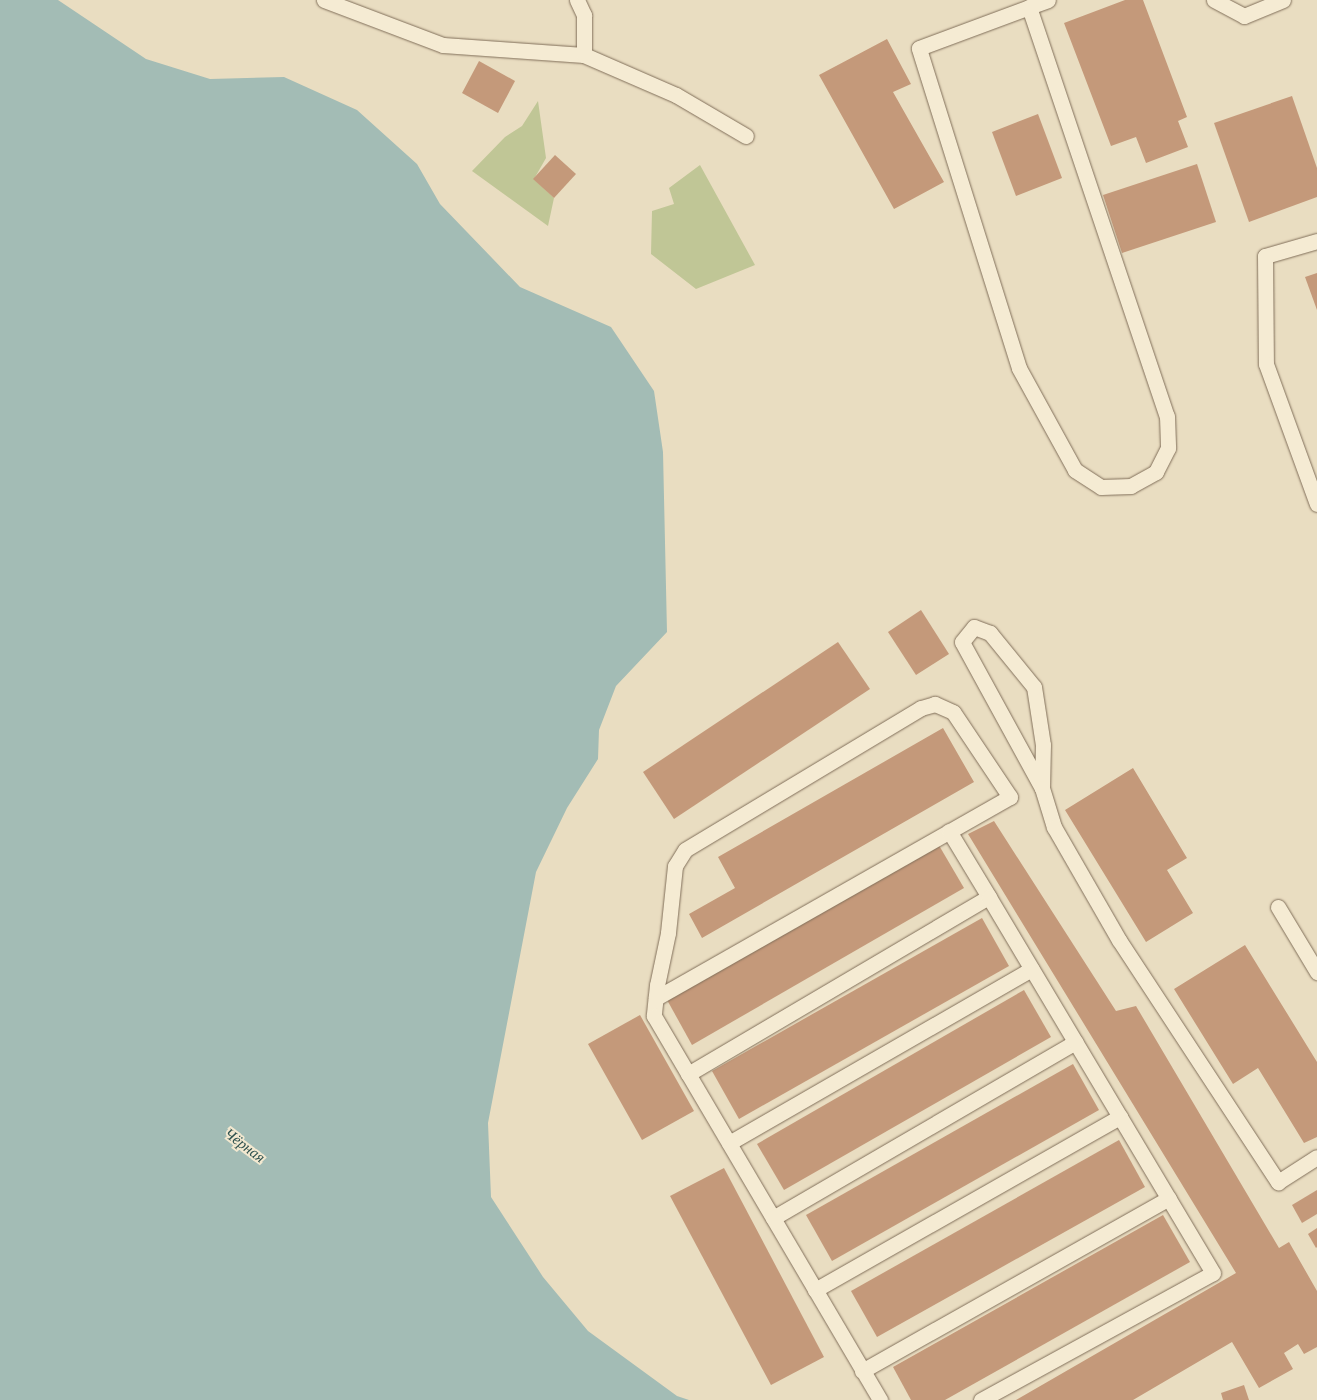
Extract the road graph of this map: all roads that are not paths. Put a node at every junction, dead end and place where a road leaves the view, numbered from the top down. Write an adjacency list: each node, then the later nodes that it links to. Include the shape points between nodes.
1 (324, 0): 9 (lane, via 443,45)
2 (578, 0): 9 (lane, via 584,15)
3 (1048, 0): 7 (lane)
4 (1214, 0): 8 (lane)
5 (1238, 0): 8 (lane)
6 (1282, 0): 8 (lane)
7 (1029, 7): 7 (lane, via 919,48 1019,368 1075,470 1101,487 1131,486 1156,472 1168,448 1167,416)
8 (1244, 16)
9 (584, 55): 10 (lane, via 676,95)
10 (746, 136)
11 (1317, 241): 12 (lane, via 1265,256 1266,364)
12 (1317, 504)
13 (1042, 788): 13 (lane, via 962,642 974,627 990,633 1034,687 1043,744); 24 (lane, via 1054,827 1119,940 1278,1182)
14 (949, 831): 15 (lane); 19 (lane); 19 (lane, via 1010,797 953,712 935,704 921,708 685,850 675,866 668,933)
15 (989, 897): 17 (lane); 21 (lane)
16 (1278, 907): 18 (lane)
17 (1032, 969): 20 (lane); 23 (lane)
18 (1317, 972)
19 (656, 998): 21 (lane, via 654,1016)
20 (1075, 1042): 22 (lane); 26 (lane)
21 (688, 1074): 23 (lane)
22 (1120, 1117): 25 (lane); 27 (lane)
23 (728, 1143): 26 (lane)
24 (1317, 1157)
25 (1169, 1198): 28 (lane); 30 (lane, via 1213,1273)
26 (773, 1218): 27 (lane)
27 (815, 1290): 28 (lane)
28 (862, 1371): 29 (lane)
29 (880, 1400)
30 (981, 1400)

